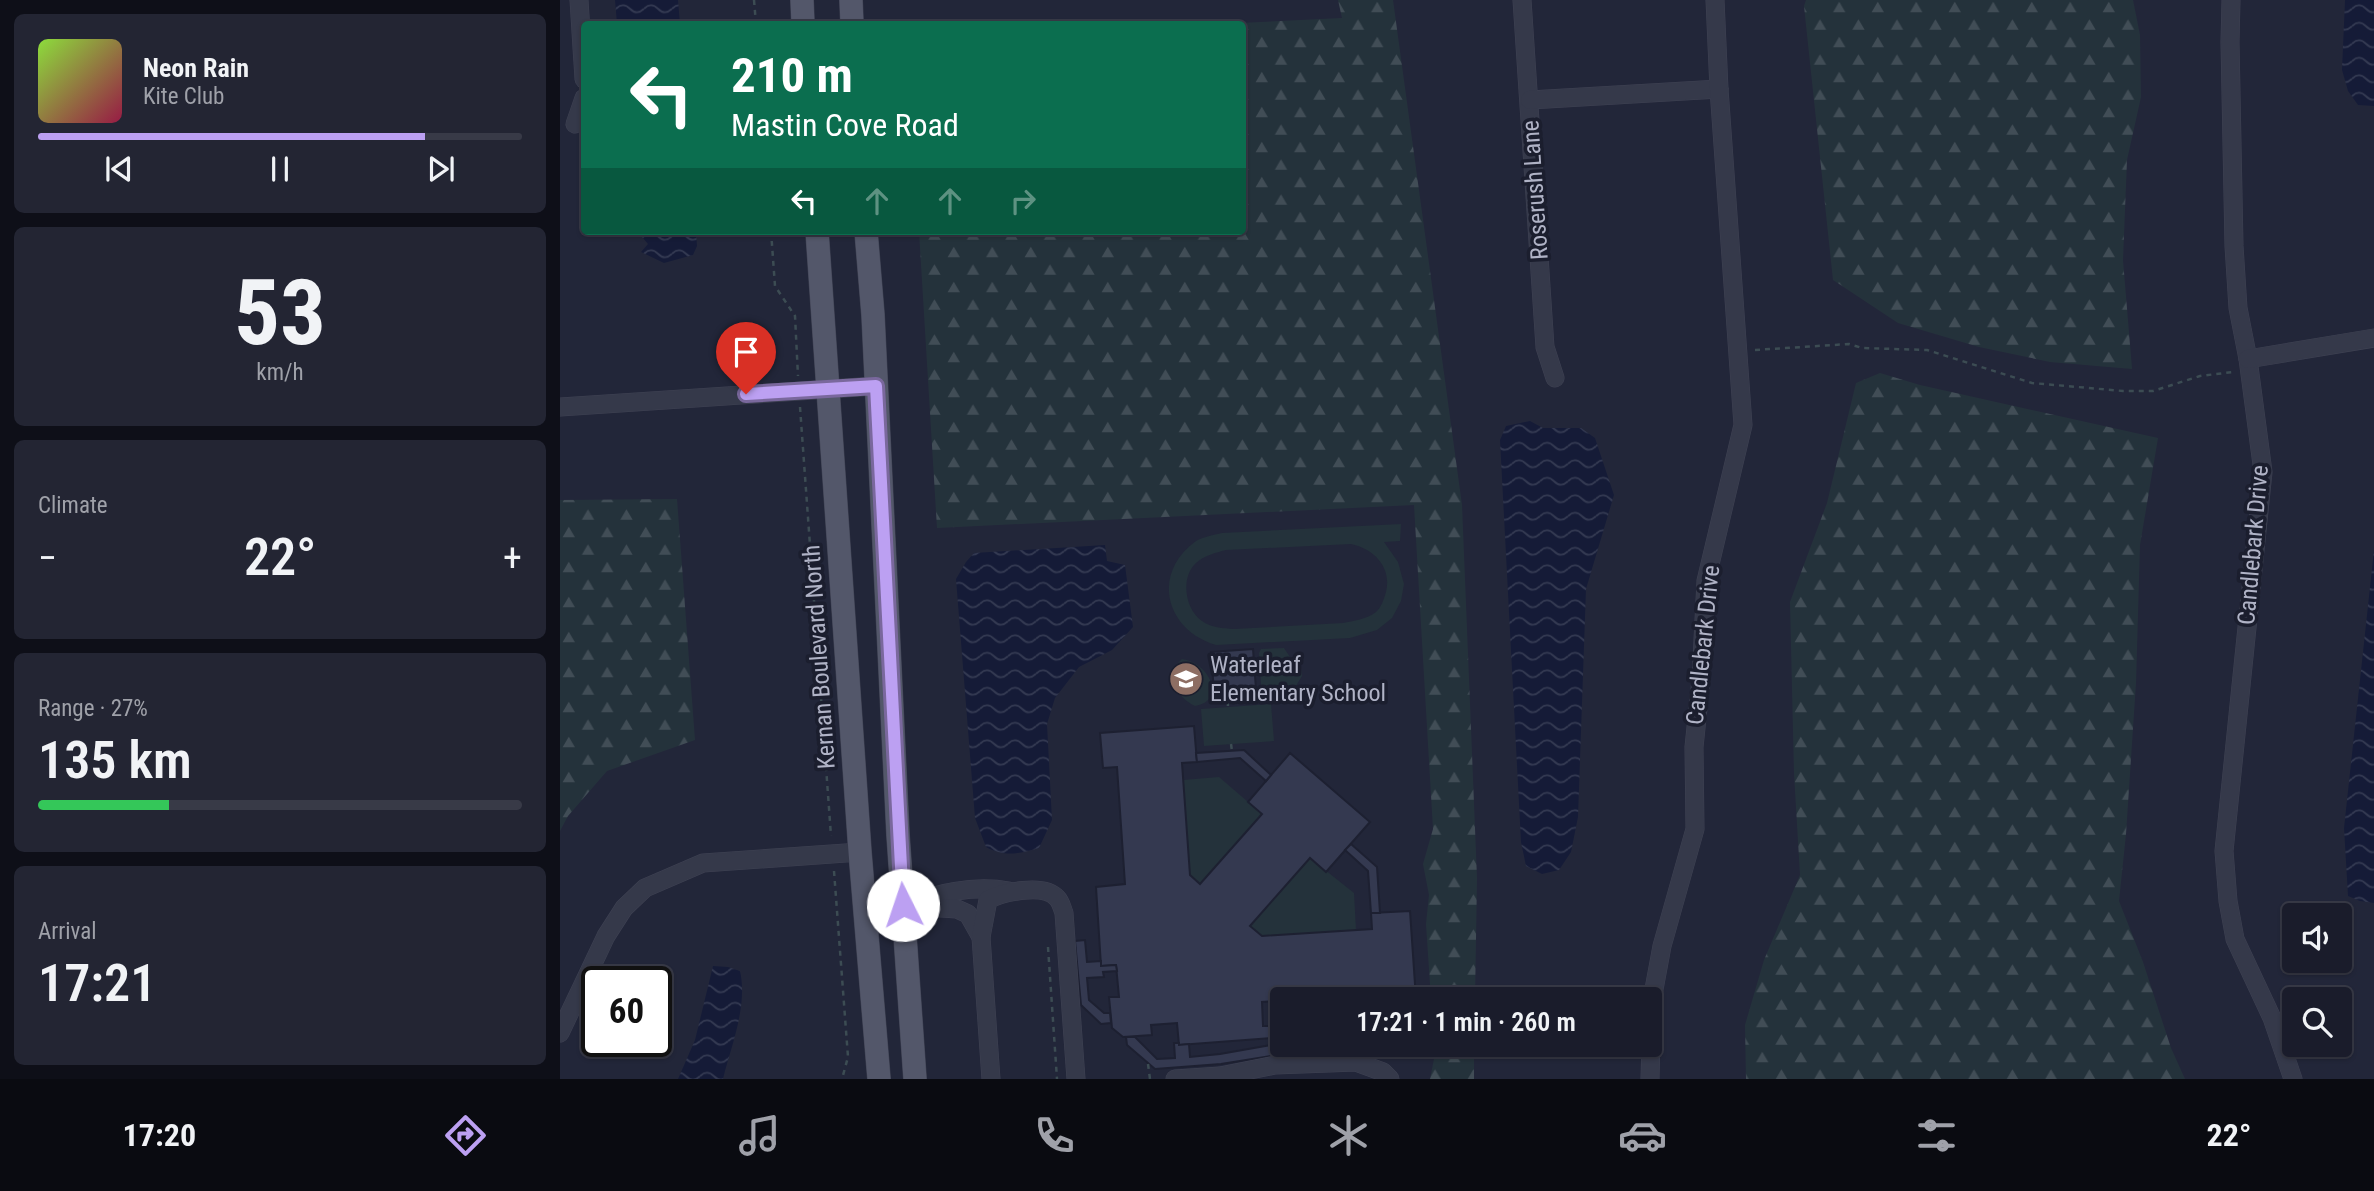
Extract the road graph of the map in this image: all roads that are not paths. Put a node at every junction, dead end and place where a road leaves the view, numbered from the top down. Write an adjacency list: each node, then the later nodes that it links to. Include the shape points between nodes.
1 (579, 0): 9 (street)
2 (802, 0): 7 (main road)
3 (851, 0): 8 (main road)
4 (1522, 0): 11 (street, Roserush Lane)
5 (1715, 0): 10 (street, Candlebark Drive)
6 (2231, 0): 17 (street, Candlebark Drive, via 2234,246 2238,308)
7 (803, 21)
8 (852, 21)
9 (581, 32)
10 (1719, 89): 11 (street); 33 (street, Candlebark Drive, via 1744,425 1706,581 1694,747 1695,829 1652,1000)
11 (1530, 100): 18 (street, Roserush Lane, via 1545,347)
12 (581, 107): 13 (street)
13 (575, 124)
14 (817, 235): 20 (main road, Kernan Boulevard North)
15 (866, 235): 19 (main road)
16 (2374, 338): 17 (street)
17 (2248, 359): 34 (street, Candlebark Drive, via 2263,472 2224,851 2235,939 2272,1018)
18 (1555, 378)
19 (876, 386): 20 (street); 24 (main road)
20 (826, 388): 21 (street); 22 (main road, Kernan Boulevard North)
21 (560, 407)
22 (860, 852): 26 (street, via 703,863 645,888 624,908 606,936); 27 (main road, Kernan Boulevard North)
23 (1011, 891): 24 (street, via 990,887 943,892); 25 (street, via 988,900); 30 (street, via 1051,893 1064,914)
24 (903, 905): 25 (street, via 957,909 968,914); 28 (main road)
25 (981, 937): 29 (street)
26 (560, 1033)
27 (879, 1079)
28 (915, 1079)
29 (991, 1079)
30 (1076, 1079)
31 (1175, 1079): 32 (street, via 1275,1065 1356,1062)
32 (1390, 1079)
33 (1650, 1079)
34 (2293, 1079)

